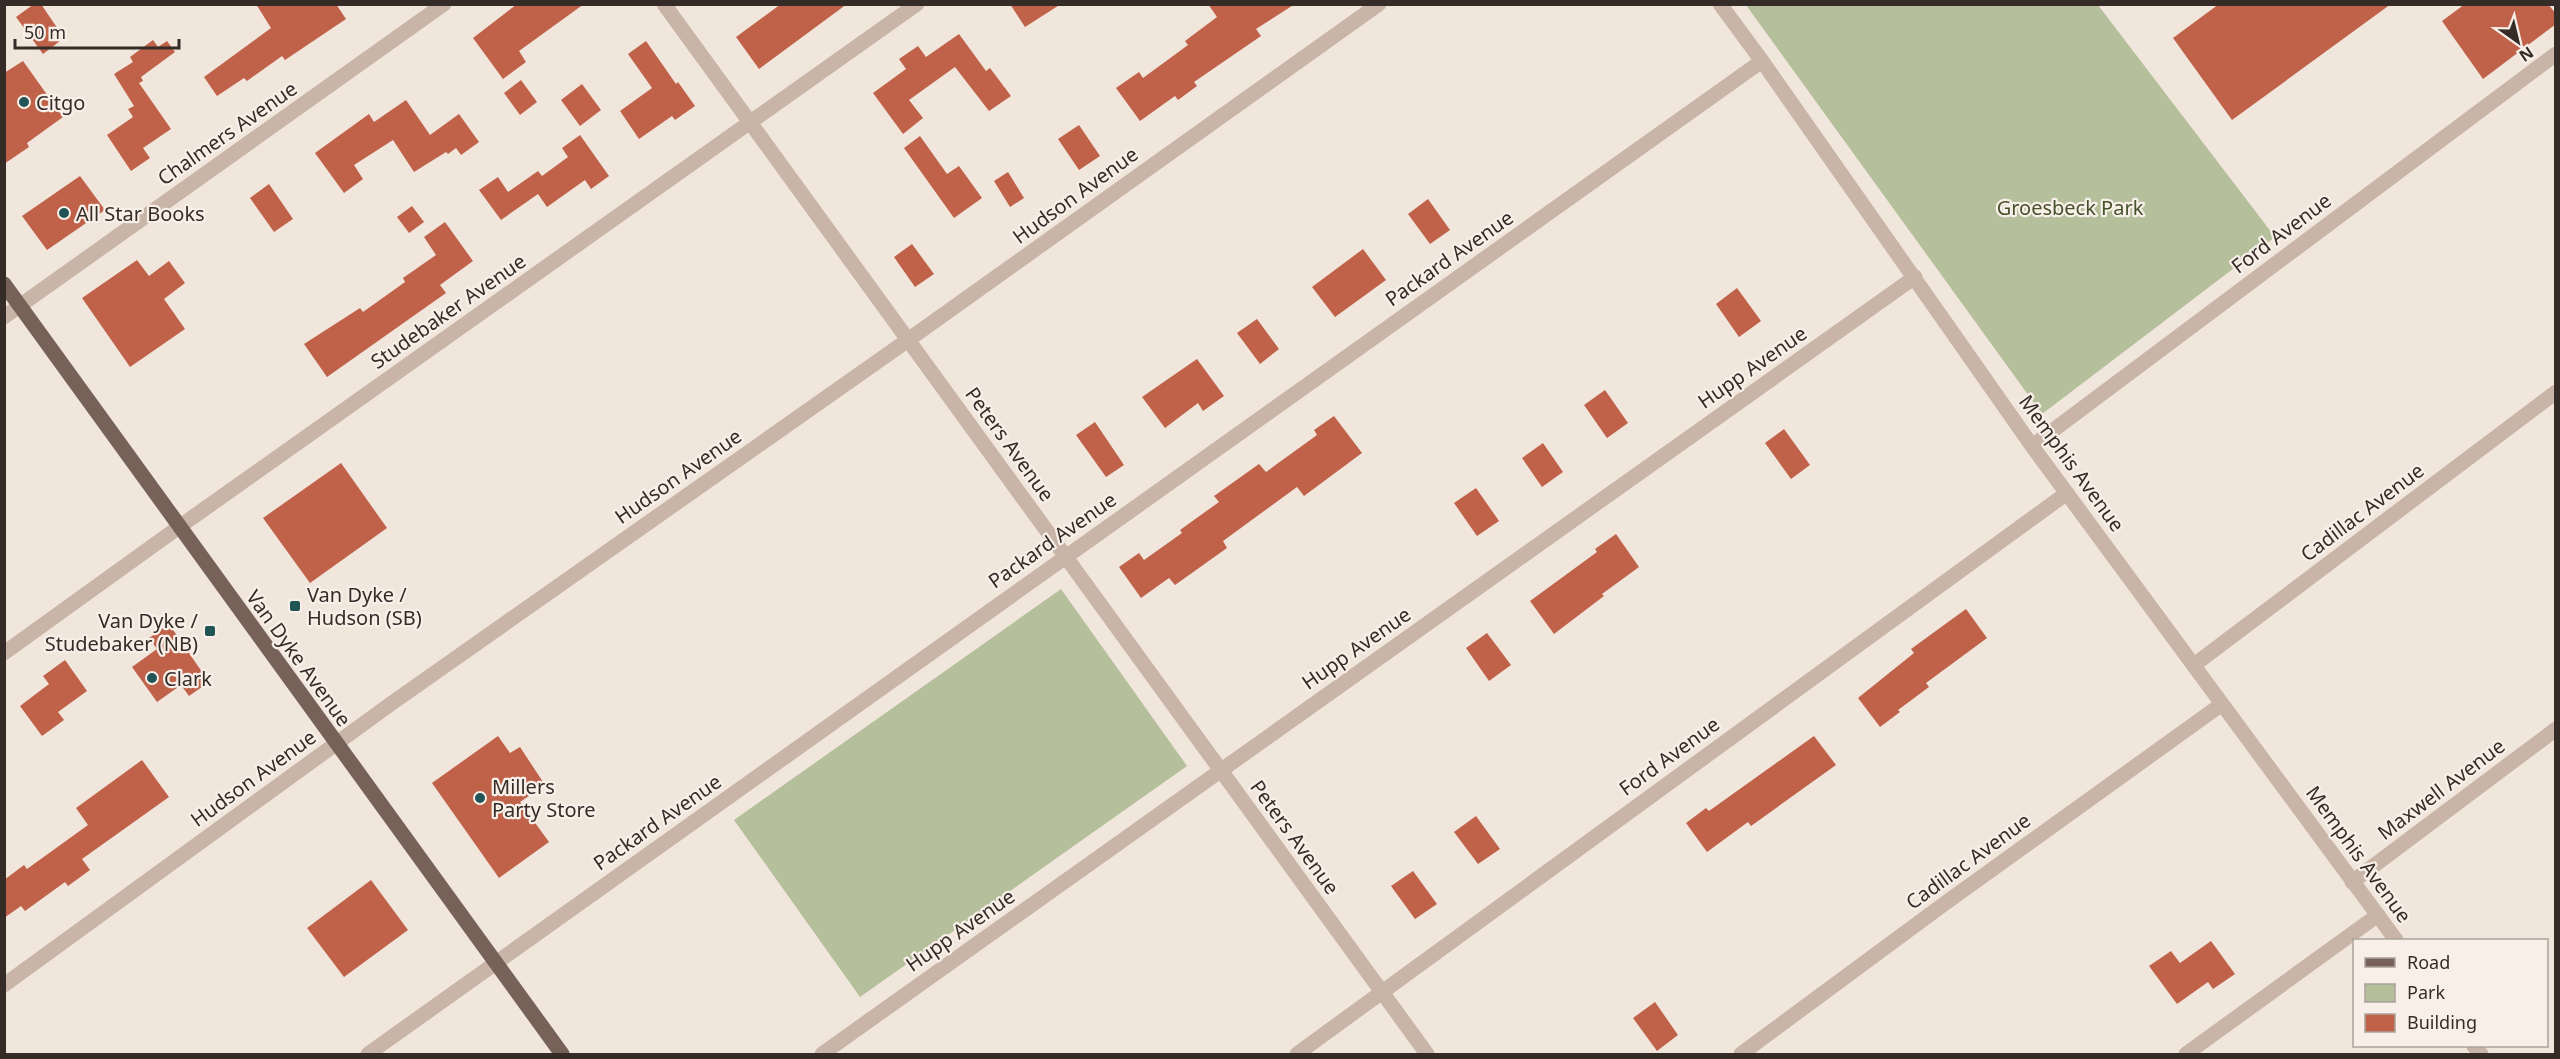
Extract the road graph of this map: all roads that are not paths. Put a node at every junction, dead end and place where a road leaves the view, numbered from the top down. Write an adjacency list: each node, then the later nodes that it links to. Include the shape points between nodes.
1 (444, 4): 11 (street, Chalmers Avenue)
2 (664, 4): 8 (street, Peters Avenue)
3 (917, 4): 8 (street, Studebaker Avenue)
4 (1379, 4): 13 (street, Hudson Avenue)
5 (1720, 4): 7 (street, Memphis Avenue)
6 (2556, 54): 15 (street, Ford Avenue)
7 (1762, 61): 9 (street, Memphis Avenue); 18 (street, Packard Avenue)
8 (751, 123): 13 (street, Peters Avenue); 17 (street, Studebaker Avenue)
9 (1915, 277): 15 (street, Memphis Avenue); 24 (street, Hupp Avenue)
10 (4, 284): 11 (main road, Van Dyke Avenue)
11 (20, 305): 12 (street, Chalmers Avenue); 17 (main road, Van Dyke Avenue)
12 (4, 317)
13 (908, 340): 18 (street, Peters Avenue); 23 (street, Hudson Avenue)
14 (2556, 392): 20 (street, Cadillac Avenue)
15 (2032, 446): 16 (street, Memphis Avenue)
16 (2067, 493): 20 (street, Memphis Avenue); 30 (street, Ford Avenue)
17 (179, 526): 19 (street, Studebaker Avenue); 23 (main road, Van Dyke Avenue)
18 (1066, 556): 24 (street, Peters Avenue); 28 (street, Packard Avenue)
19 (4, 653)
20 (2194, 665): 21 (street, Memphis Avenue)
21 (2222, 704): 25 (street, Memphis Avenue); 36 (street, Cadillac Avenue)
22 (2556, 729): 25 (street, Maxwell Avenue)
23 (336, 744): 28 (main road, Van Dyke Avenue); 29 (street, Hudson Avenue)
24 (1220, 771): 30 (street, Peters Avenue); 33 (street, Hupp Avenue)
25 (2352, 882): 26 (street, Memphis Avenue)
26 (2378, 915): 27 (street, Memphis Avenue); 37 (street)
27 (2395, 939)
28 (495, 963): 31 (street, Packard Avenue); 32 (main road, Van Dyke Avenue)
29 (4, 985)
30 (1383, 992): 34 (street, Ford Avenue); 35 (street, Peters Avenue)
31 (368, 1054)
32 (562, 1054)
33 (822, 1054)
34 (1297, 1054)
35 (1427, 1054)
36 (1741, 1054)
37 (2186, 1054)

